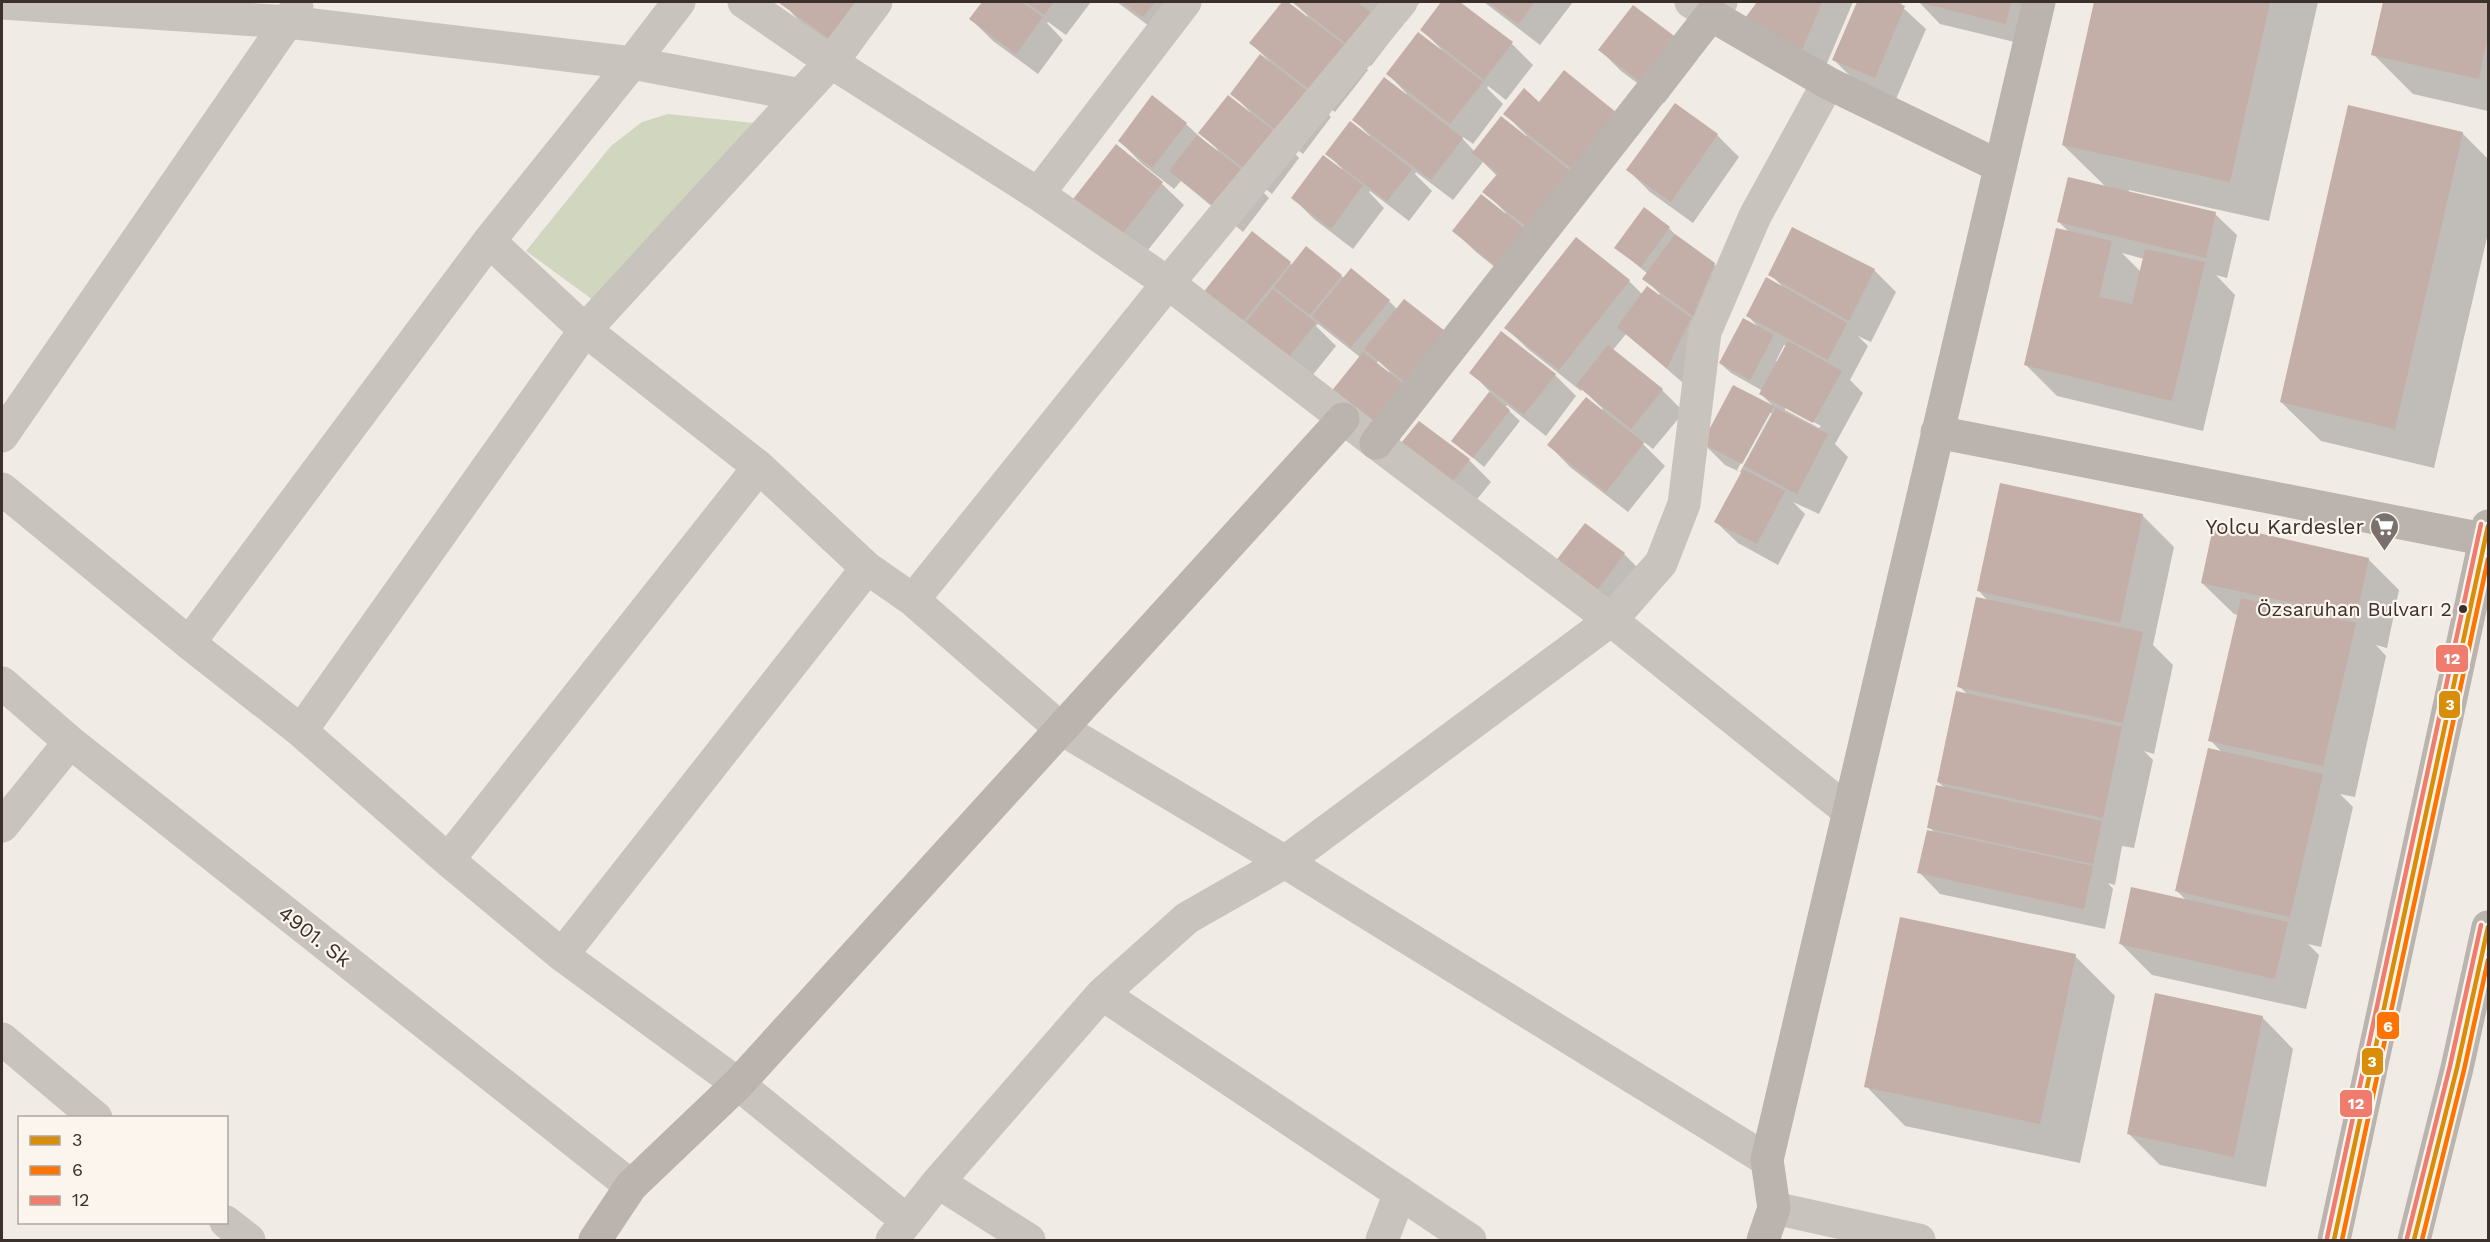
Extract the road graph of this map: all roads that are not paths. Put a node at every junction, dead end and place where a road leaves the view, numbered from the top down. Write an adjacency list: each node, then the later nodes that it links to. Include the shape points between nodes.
1 (679, 2): 11 (street)
2 (744, 2): 10 (street)
3 (876, 2): 10 (street)
4 (1185, 2): 15 (street)
5 (1401, 2): 17 (street)
6 (2039, 2): 14 (street)
7 (2, 3): 9 (street)
8 (1708, 6): 12 (street); 22 (street)
9 (294, 12): 11 (street); 21 (street)
10 (831, 62): 13 (street); 15 (street)
11 (632, 63): 13 (street); 16 (street)
12 (1828, 83): 14 (street); 28 (street, via 1755,216 1705,332 1684,504 1661,563)
13 (801, 95): 18 (street)
14 (1999, 166): 20 (street)
15 (1038, 194): 17 (street)
16 (489, 241): 18 (street); 29 (street)
17 (1168, 283): 19 (street); 27 (street)
18 (585, 330): 23 (street); 32 (street)
19 (1343, 419): 22 (street); 31 (street)
20 (1938, 432): 25 (street); 34 (street)
21 (2, 436)
22 (1376, 443): 28 (street)
23 (759, 467): 26 (street); 36 (street)
24 (2, 489): 29 (street)
25 (2487, 535): 58 (street)
26 (867, 568): 27 (street); 39 (street)
27 (913, 600): 31 (street)
28 (1611, 620): 34 (street); 37 (street)
29 (189, 644): 32 (street)
30 (2, 683): 33 (street, 4901. Sk)
31 (1060, 728): 37 (street); 42 (street)
32 (301, 731): 36 (street)
33 (70, 742): 35 (street); 46 (street, 4901. Sk)
34 (1848, 811): 44 (street)
35 (2, 826)
36 (448, 860): 39 (street)
37 (1285, 862): 40 (street, via 1187,918); 44 (street)
38 (2488, 927): 59 (street)
39 (562, 955): 42 (street)
40 (1102, 994): 45 (street); 47 (street)
41 (2, 1039): 43 (street)
42 (738, 1084): 46 (street); 50 (street)
43 (94, 1116)
44 (1767, 1160): 48 (street)
45 (938, 1182): 50 (street); 53 (street)
46 (632, 1186): 52 (street)
47 (1400, 1193): 54 (street); 55 (street)
48 (1774, 1208): 56 (street); 57 (street)
49 (228, 1224): 51 (street)
50 (899, 1230)
51 (249, 1240)
52 (595, 1240)
53 (1029, 1240)
54 (1382, 1240)
55 (1470, 1240)
56 (1763, 1240)
57 (1919, 1240)
58 (2334, 1240)
59 (2414, 1240)

